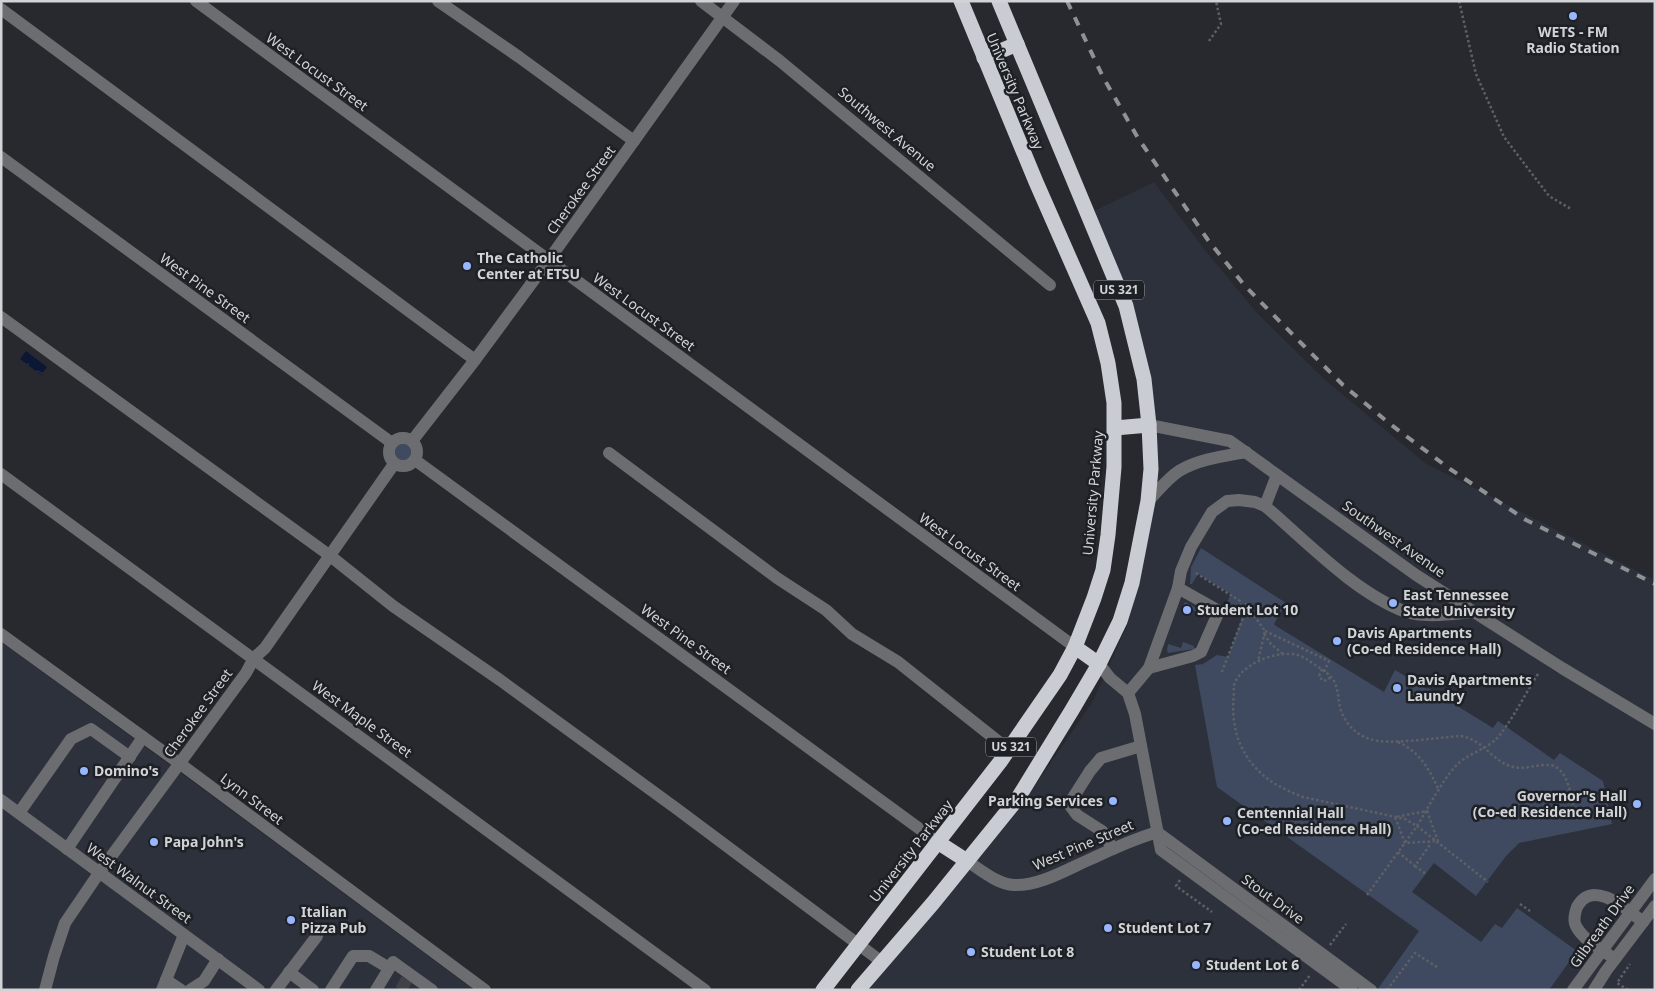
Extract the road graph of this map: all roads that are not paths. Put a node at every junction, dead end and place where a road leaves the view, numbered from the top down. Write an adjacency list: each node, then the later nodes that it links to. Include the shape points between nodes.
1 (196, 1): 13 (street, West Locust Street)
2 (438, 1): 11 (street)
3 (701, 1): 8 (street, Southwest Avenue)
4 (734, 1): 8 (street, Cherokee Street)
5 (961, 1): 10 (highway, University Parkway / US 321)
6 (999, 1): 9 (highway, University Parkway / US 321)
7 (1, 9): 16 (street)
8 (722, 17): 11 (street, Cherokee Street); 14 (street, Southwest Avenue, via 780,60)
9 (1017, 44): 10 (highway); 17 (highway, University Parkway / US 321, via 1126,306 1144,379)
10 (984, 58): 18 (highway, University Parkway / US 321, via 1098,323 1109,371)
11 (634, 141): 13 (street, Cherokee Street)
12 (1, 157): 20 (street, West Pine Street)
13 (548, 261): 16 (street, Cherokee Street); 33 (street, West Locust Street)
14 (1050, 285)
15 (1, 317): 29 (street)
16 (475, 360): 19 (street, Cherokee Street)
17 (1150, 425): 18 (highway); 21 (street, Southwest Avenue, via 1230,441); 27 (highway, University Parkway / US 321)
18 (1115, 428): 33 (highway, University Parkway / US 321, via 1103,570)
19 (412, 441): 20 (street, via 399,438); 23 (street, via 417,452)
20 (392, 443): 24 (street, via 389,452)
21 (1246, 452): 26 (street, Southwest Avenue); 27 (street, via 1189,466 1170,478)
22 (610, 453): 41 (street, via 777,578 826,610 852,634 898,662)
23 (415, 460): 24 (street, via 408,466); 47 (street, West Pine Street)
24 (394, 464): 29 (street, Cherokee Street)
25 (1, 474): 34 (street, West Maple Street)
26 (1277, 475): 28 (street); 31 (street, Southwest Avenue)
27 (1148, 501): 35 (highway, University Parkway / US 321, via 1132,583 1120,621)
28 (1265, 506): 30 (street, via 1256,502 1227,501 1212,512 1191,548); 31 (street, via 1374,596 1407,612 1447,616)
29 (330, 555): 34 (street, Cherokee Street, via 265,648); 59 (street, via 393,606 500,680)
30 (1178, 588): 36 (street); 36 (street, via 1219,612 1201,652)
31 (1475, 612): 38 (street, Southwest Avenue)
32 (1, 634): 39 (street, Lynn Street)
33 (1075, 647): 35 (highway); 41 (highway, University Parkway / US 321)
34 (254, 658): 43 (street, Cherokee Street); 78 (street, West Maple Street)
35 (1099, 664): 37 (street); 50 (highway, University Parkway / US 321, via 1018,798)
36 (1149, 668): 37 (street)
37 (1128, 693): 40 (street)
38 (1655, 724)
39 (143, 737): 42 (street); 43 (street, Lynn Street)
40 (1142, 746): 46 (street); 49 (street, via 1101,758 1069,804 1077,815 1102,830)
41 (1009, 750): 47 (highway, University Parkway / US 321)
42 (130, 756): 45 (street, via 91,729 71,739); 48 (street)
43 (179, 764): 51 (street, Cherokee Street); 77 (street, Lynn Street)
44 (1, 800): 45 (street, West Walnut Street)
45 (19, 813): 48 (street, West Walnut Street)
46 (1157, 832): 49 (street, West Pine Street); 53 (street, Stout Drive)
47 (939, 843): 50 (highway); 59 (highway, University Parkway / US 321)
48 (67, 849): 51 (street, West Walnut Street)
49 (1112, 849): 50 (street, West Pine Street, via 1053,876 1013,885 1000,882)
50 (967, 861): 63 (highway, University Parkway / US 321)
51 (99, 873): 57 (street, West Walnut Street); 69 (street, Cherokee Street, via 65,923)
52 (1655, 879): 55 (street, Gilbreath Drive)
53 (1246, 905): 81 (street, Stout Drive); 82 (street, Stout Drive)
54 (1655, 906): 56 (street)
55 (1630, 912): 56 (street); 60 (street, Gilbreath Drive); 60 (street, via 1606,896 1591,895 1581,901 1576,910 1576,927)
56 (1643, 922): 62 (street)
57 (184, 935): 61 (street, West Walnut Street); 66 (street)
58 (317, 936): 65 (street)
59 (860, 945): 63 (street); 79 (highway, University Parkway / US 321)
60 (1603, 950): 62 (street); 68 (street, Gilbreath Drive)
61 (218, 959): 67 (street, West Walnut Street); 71 (street, via 204,981)
62 (1615, 959): 83 (street)
63 (882, 962): 80 (highway, University Parkway / US 321)
64 (389, 968): 74 (street, via 368,956 353,956); 75 (street); 76 (street, via 393,962 409,977)
65 (289, 972): 72 (street); 73 (street)
66 (164, 985): 70 (street)
67 (254, 988)
68 (1578, 988)
69 (45, 990)
70 (181, 990)
71 (190, 990)
72 (276, 990)
73 (313, 990)
74 (331, 990)
75 (376, 990)
76 (432, 990)
77 (484, 990)
78 (705, 990)
79 (823, 990)
80 (858, 990)
81 (1352, 990)
82 (1371, 990)
83 (1594, 990)

